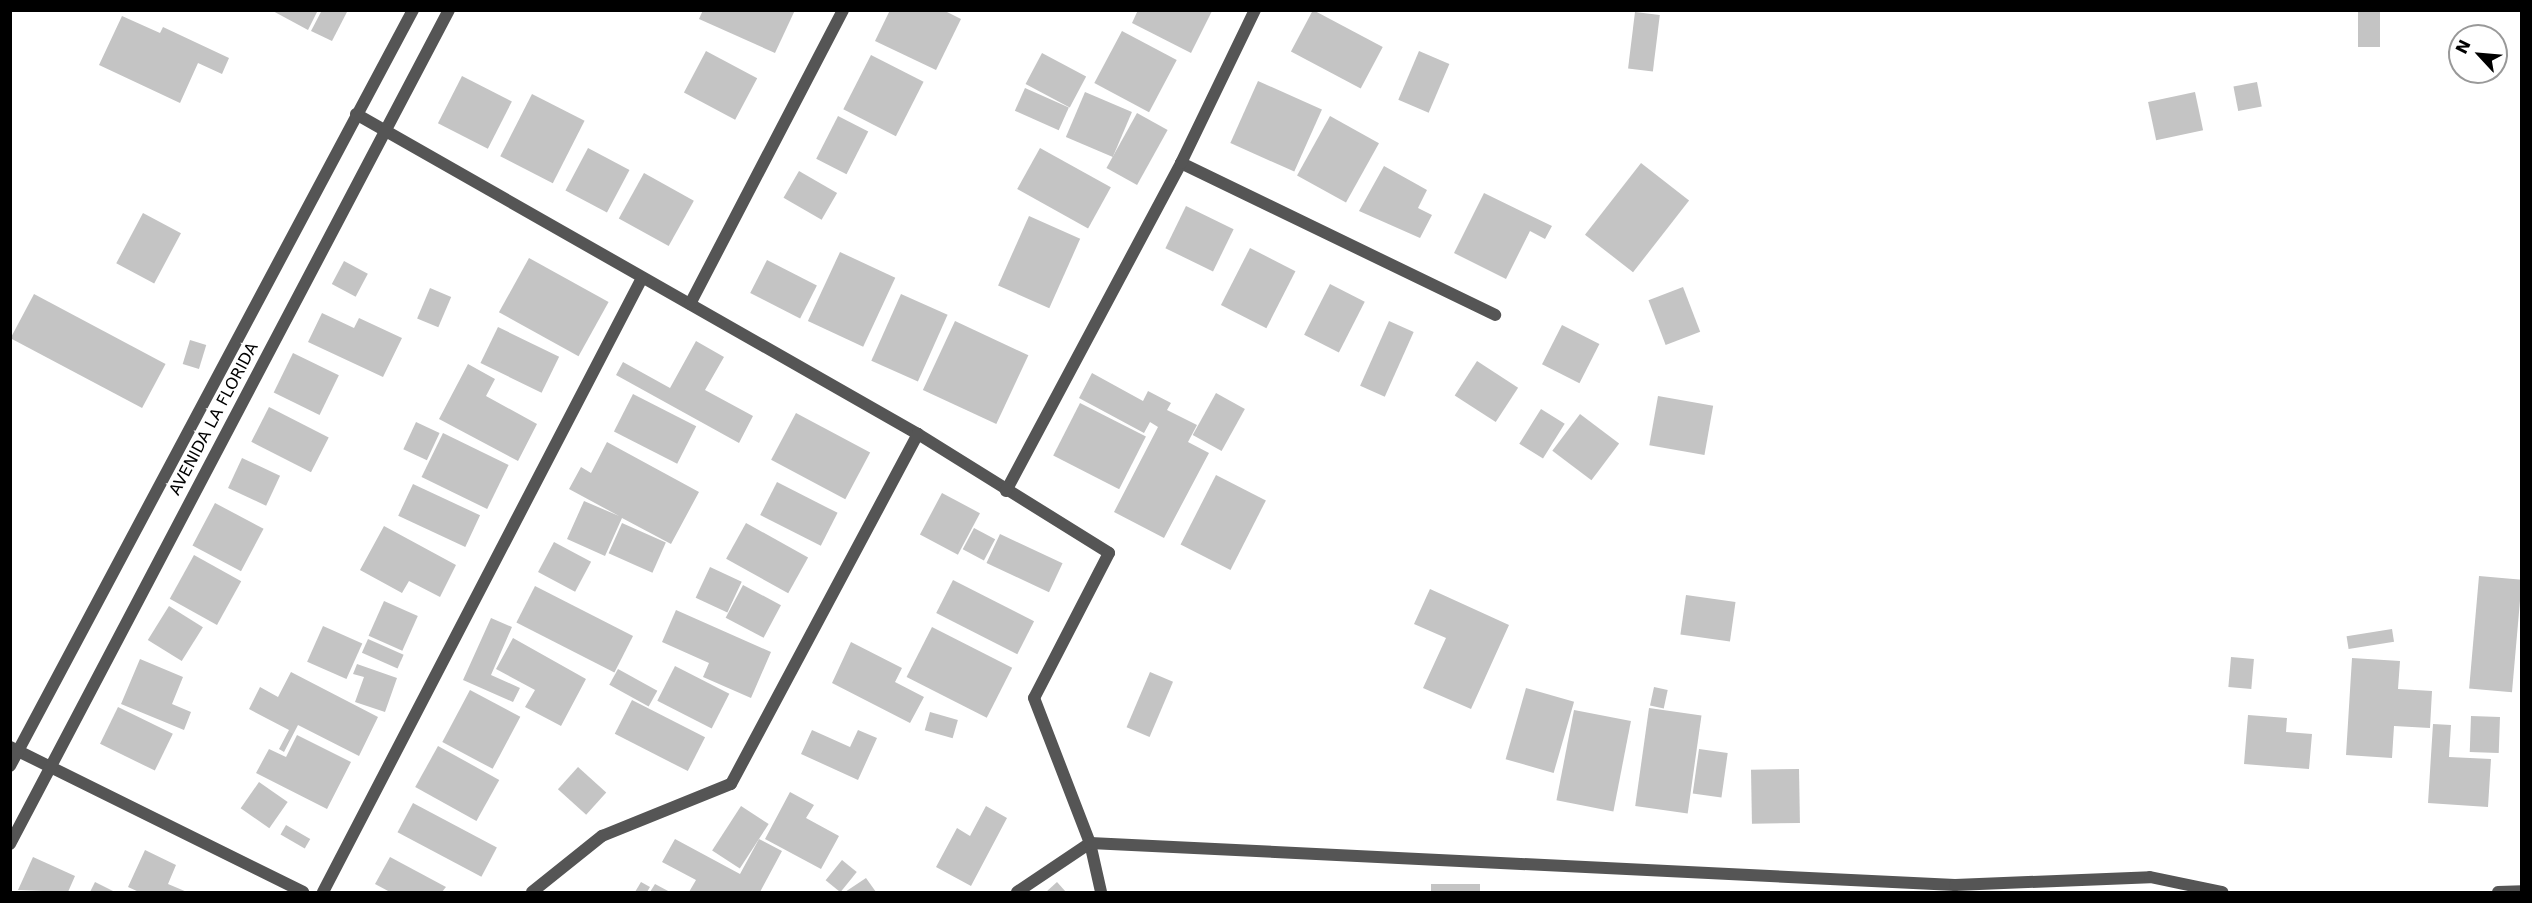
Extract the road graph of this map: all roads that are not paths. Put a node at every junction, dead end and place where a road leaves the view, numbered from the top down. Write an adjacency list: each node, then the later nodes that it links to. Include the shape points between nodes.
1 (413, 10): 5 (street)
2 (449, 10): 6 (street, AVENIDA LA FLORIDA)
3 (843, 10): 9 (street)
4 (1255, 10): 7 (street)
5 (356, 114): 6 (street); 13 (street)
6 (386, 127): 8 (street); 15 (street, AVENIDA LA FLORIDA)
7 (1181, 164): 10 (street); 12 (street)
8 (642, 278): 9 (street); 21 (street)
9 (690, 304): 11 (street)
10 (1495, 315)
11 (918, 434): 12 (street); 22 (street, via 730,784 603,836)
12 (1006, 491): 16 (street, via 1109,553 1034,698)
13 (14, 749): 14 (street); 15 (street)
14 (10, 766)
15 (51, 766): 17 (street, AVENIDA LA FLORIDA); 20 (street)
16 (1090, 843): 18 (street); 23 (street); 24 (street)
17 (10, 844)
18 (1956, 889): 25 (street, via 2150,877)
19 (2522, 891): 26 (street)
20 (303, 892)
21 (323, 892)
22 (532, 892)
23 (1017, 892)
24 (1101, 892)
25 (2222, 892)
26 (2498, 892)

